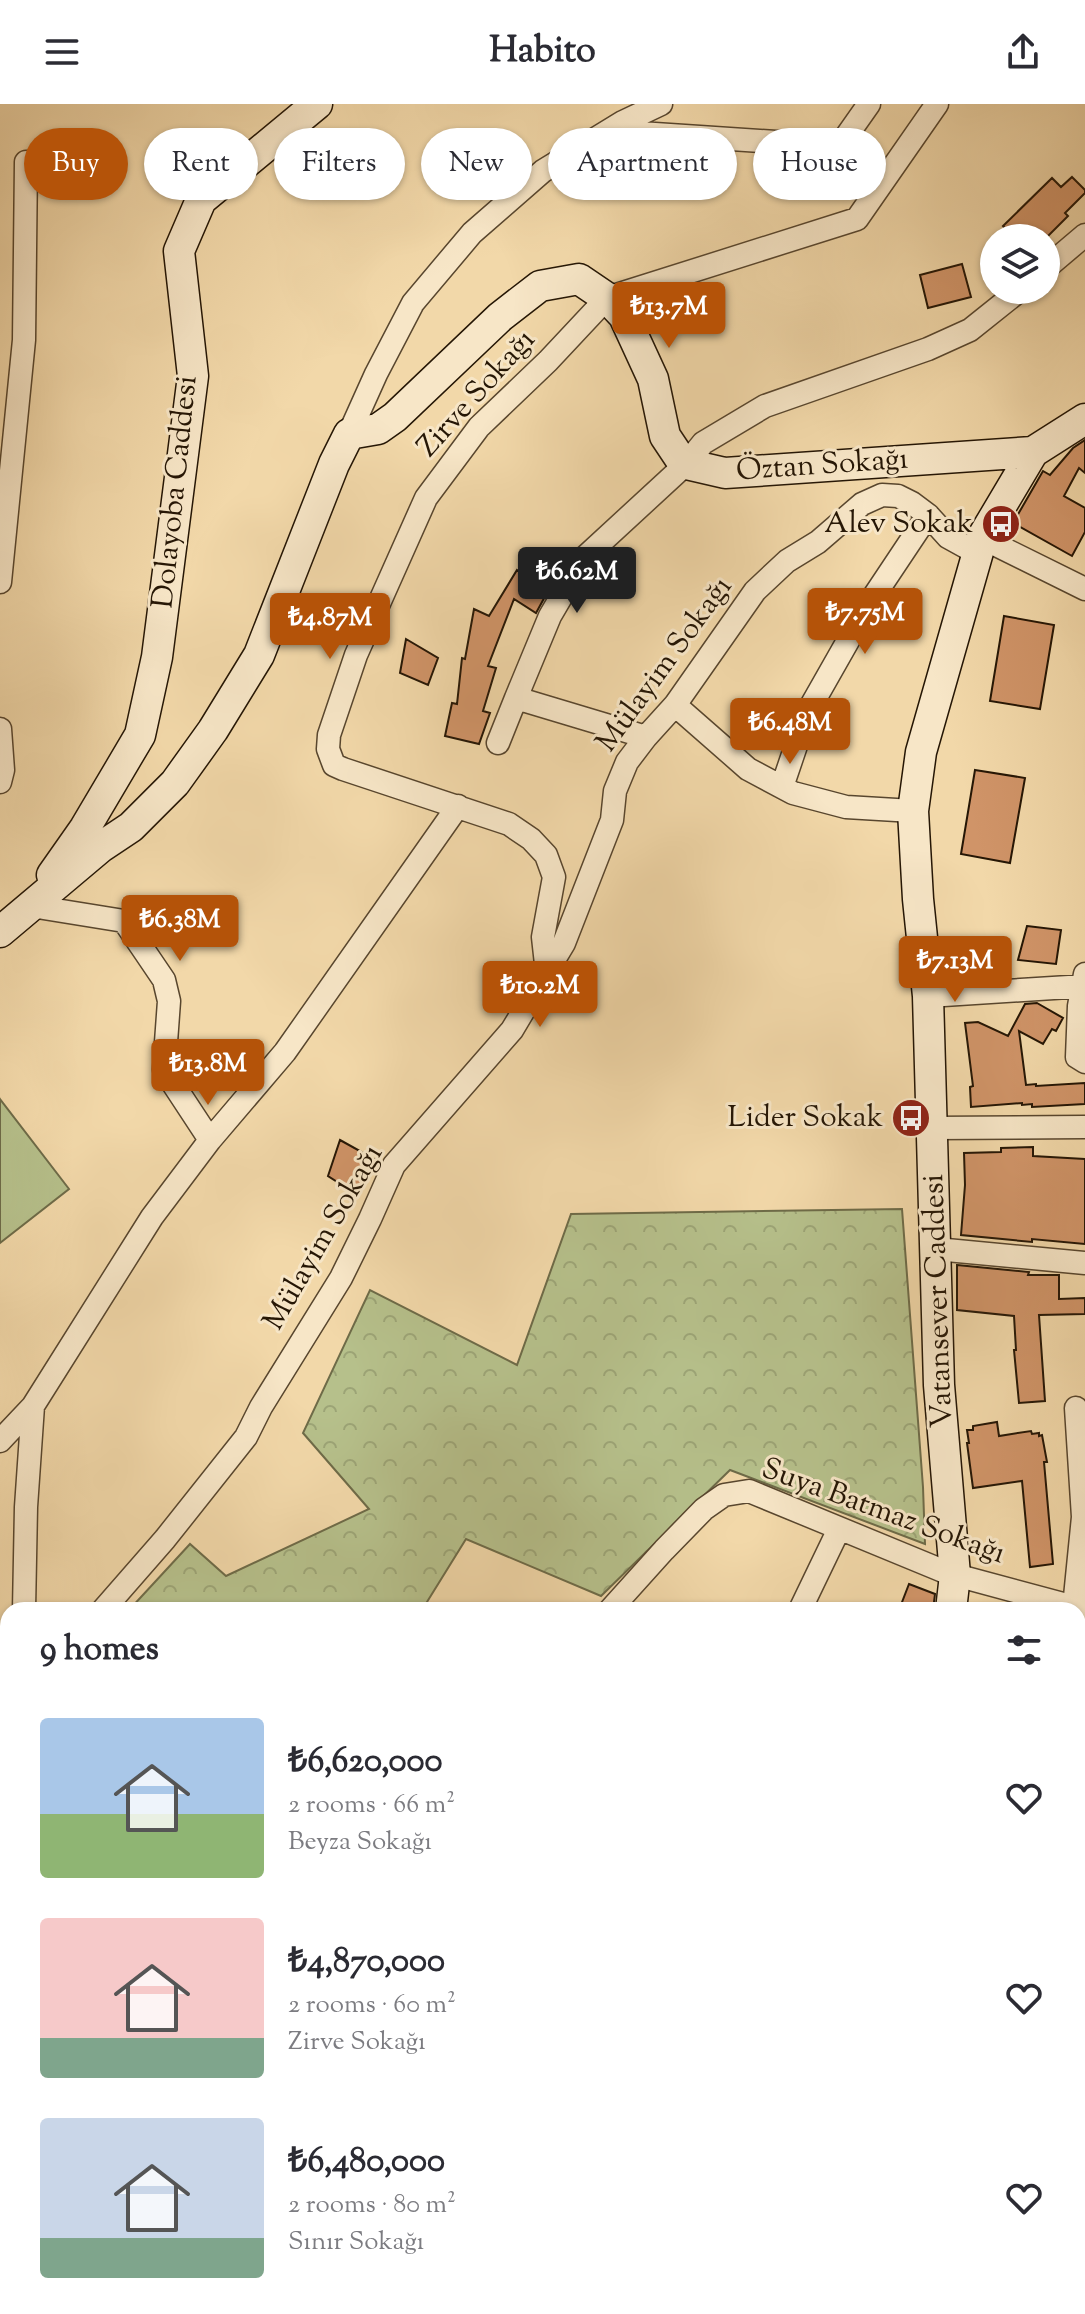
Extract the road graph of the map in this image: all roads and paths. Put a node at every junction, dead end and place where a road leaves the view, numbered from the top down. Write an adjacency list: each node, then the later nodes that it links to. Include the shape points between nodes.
1 (317, 104): 30 (street, Dolayoba Caddesi, via 201,200 179,251 193,376 157,657 140,735)
2 (661, 104): 5 (street)
3 (869, 104): 6 (street, via 843,141)
4 (937, 104): 11 (street, Zirve Sokağı, via 857,219)
5 (615, 128)
6 (737, 139)
7 (548, 168): 14 (street, via 472,233 413,303)
8 (26, 200): 19 (street, via 24,340)
9 (1085, 235): 10 (street)
10 (1060, 256)
11 (607, 298): 14 (street, via 579,279 540,286 395,417 378,429); 16 (street, via 624,316 653,379 665,436); 28 (street, Zirve Sokağı, via 479,427 426,498 356,655 329,735 334,765)
12 (1002, 304): 16 (street, via 970,330 928,349 765,406 703,443)
13 (1085, 419): 15 (street, Vatansever Caddesi)
14 (349, 434): 30 (street, via 259,655 213,730 175,783 131,827)
15 (1033, 452): 16 (street, Öztan Sokağı, via 725,473); 18 (street, Vatansever Caddesi)
16 (686, 464): 21 (street, via 584,558 550,616)
17 (928, 515): 18 (street, Mülayim Sokağı, via 948,537); 22 (street, Mülayim Sokağı, via 898,496 882,495 862,504 755,591); 27 (street, via 870,602 807,713)
18 (980, 546): 20 (street); 29 (street, Vatansever Caddesi, via 921,752)
19 (0, 582)
20 (1085, 589)
21 (516, 698): 24 (street); 25 (street)
22 (675, 705): 24 (street, Mülayim Sokağı); 27 (street, via 748,769)
23 (0, 729): 26 (street)
24 (646, 737): 32 (street, Mülayim Sokağı, via 627,762 615,791 612,820)
25 (498, 743)
26 (0, 782)
27 (782, 787): 29 (street, via 846,807)
28 (458, 806): 32 (street, Zirve Sokağı, via 509,824 546,855 554,877 543,937); 38 (street, via 285,1052)
29 (913, 811): 34 (street, Vatansever Caddesi)
30 (31, 906): 31 (street); 38 (street, via 124,921 164,980 169,1001 164,1070)
31 (0, 932)
32 (547, 973): 47 (street, Mülayim Sokağı, via 512,1030 394,1165 341,1278 246,1437)
33 (1084, 982): 34 (street); 35 (street, via 1076,1034 1077,1057)
34 (928, 996): 37 (street, Vatansever Caddesi)
35 (1085, 1062)
36 (1085, 1127): 37 (street)
37 (933, 1128): 39 (street, Vatansever Caddesi)
38 (210, 1140): 41 (street, via 152,1217)
39 (936, 1249): 40 (street); 45 (street, Vatansever Caddesi, via 939,1385)
40 (1085, 1263)
41 (33, 1406): 43 (street); 46 (street)
42 (1076, 1408): 52 (street, via 1083,1517)
43 (0, 1441)
44 (839, 1529): 45 (street, Suya Batmaz Sokağı); 48 (street, Suya Batmaz Sokağı, via 749,1491 724,1495 704,1509); 49 (street)
45 (955, 1575): 50 (street, Vatansever Caddesi); 51 (street, Suya Batmaz Sokağı)
46 (24, 1602)
47 (110, 1602)
48 (617, 1602)
49 (804, 1602)
50 (952, 1602)
51 (1056, 1602)
52 (1079, 1602)

